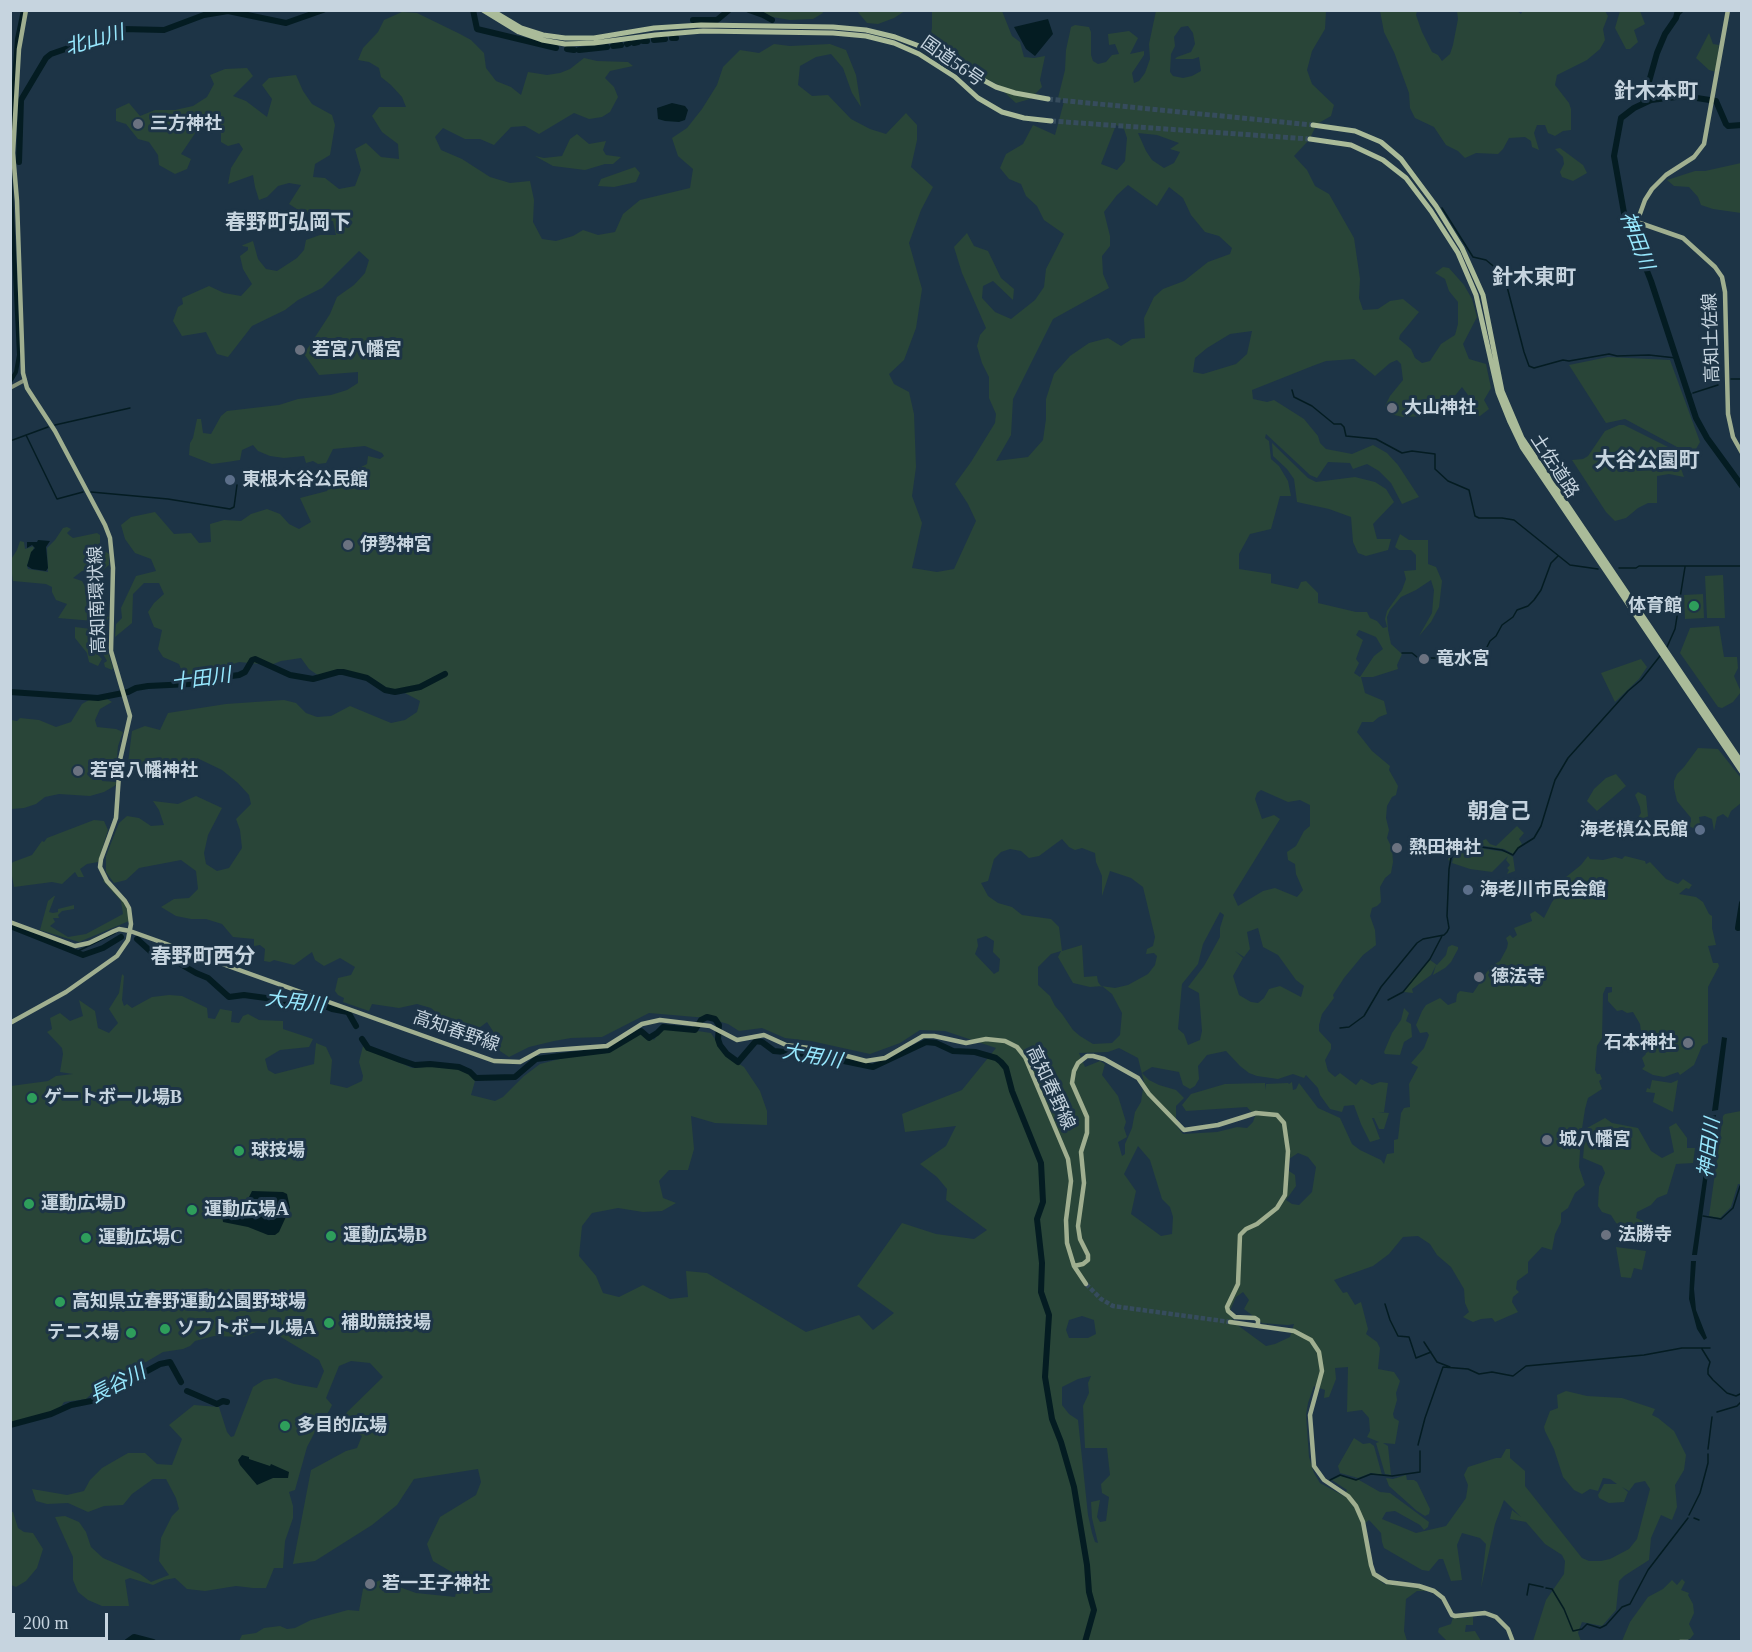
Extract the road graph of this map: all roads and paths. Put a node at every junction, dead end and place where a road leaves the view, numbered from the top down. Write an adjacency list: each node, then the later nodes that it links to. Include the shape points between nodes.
1 (26, 10): 12 (main road, 高知南環状線, via 19,49 13,153)
2 (483, 10): 6 (highway, 国道56号, via 519,32 565,44 703,31 866,36 919,54 1002,112)
3 (491, 10): 5 (highway, 国道56号, via 521,28 565,38 701,25 866,30 922,47 996,87)
4 (1728, 10): 14 (main road, 高知土佐線, via 1707,133 1699,152 1652,189 1637,222 1683,238 1722,277 1728,414 1733,437)
5 (1048, 99)
6 (1051, 121)
7 (1313, 125): 9 (highway, via 1369,136)
8 (1310, 139): 10 (highway, via 1351,145)
9 (1401, 159): 10 (highway); 11 (highway); 15 (highway, 土佐道路, via 1436,206 1472,267 1483,295 1502,391 1522,438)
10 (1383, 160): 11 (highway, 土佐道路)
11 (1403, 176): 16 (highway, 土佐道路, via 1431,211 1467,272 1482,317 1498,392 1522,447)
12 (25, 380): 13 (main road); 18 (main road, 高知南環状線, via 110,538 111,651 130,718 120,760 115,826 100,867 129,909)
13 (10, 388)
14 (1742, 453)
15 (1742, 763)
16 (1742, 772)
17 (10, 922): 18 (main road, via 75,946 114,931)
18 (130, 931): 19 (main road, via 117,956 66,992); 20 (main road, 高知春野線, via 494,1061 520,1062 540,1051 607,1046 642,1024 666,1020 719,1030 737,1040 764,1035 786,1045 866,1061 885,1058 923,1036 961,1043 999,1040 1017,1047 1024,1057 1068,1159 1071,1181 1066,1235)
19 (10, 1023)
20 (1074, 1266): 21 (main road, 高知春野線); 23 (main road, 高知春野線, via 1088,1260 1078,1226 1084,1184 1081,1152 1087,1117 1072,1083 1078,1063 1093,1056 1138,1078 1185,1130 1256,1113 1276,1115 1284,1123 1288,1151 1285,1195 1277,1208 1240,1235 1238,1284 1227,1307 1235,1317 1255,1318)
21 (1086, 1284)
22 (1230, 1322): 23 (main road, 高知春野線)
23 (1258, 1326): 24 (main road, 高知春野線, via 1299,1333 1311,1340 1319,1352 1322,1371 1310,1415 1314,1466 1324,1480 1356,1506 1374,1574 1387,1582 1434,1591 1455,1616 1478,1613 1496,1617)
24 (1513, 1641)
25 (1680, 1641): 26 (main road)
26 (1688, 1641)

